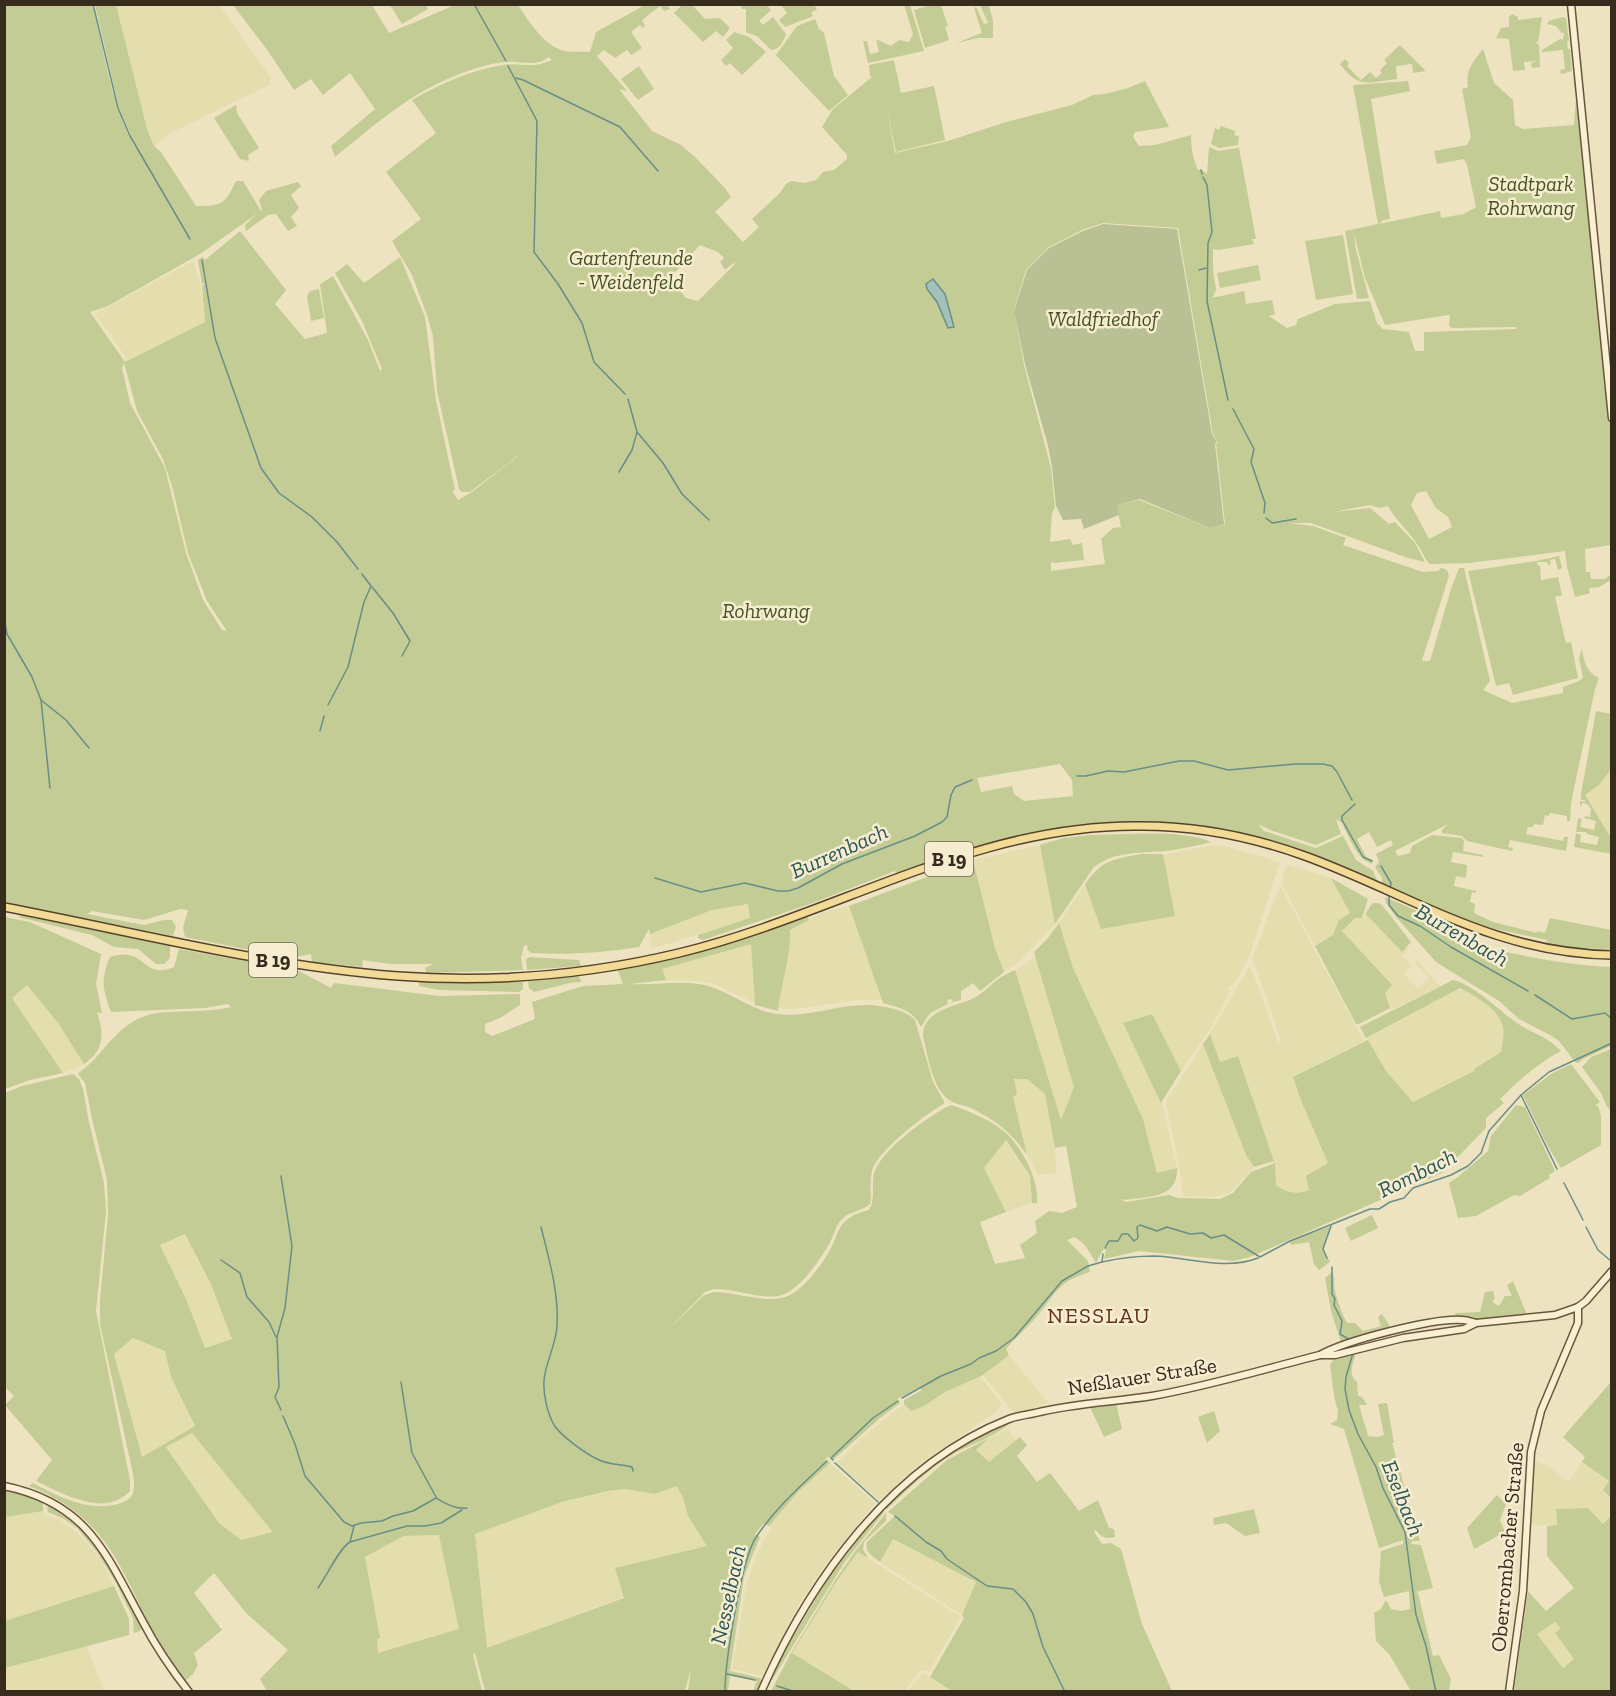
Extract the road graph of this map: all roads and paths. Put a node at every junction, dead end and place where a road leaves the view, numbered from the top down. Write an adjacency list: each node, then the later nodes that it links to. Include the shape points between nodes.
1 (1571, 4): 2 (main road)
2 (1611, 418)
3 (4, 907): 4 (main road, B 19, via 322,968 422,978 533,976 692,950 901,875 1024,839 1096,828 1162,826 1229,835 1294,852 1509,940 1569,952)
4 (1611, 955)
5 (1611, 1271): 6 (main road)
6 (1578, 1307): 9 (main road, Neßlauer Straße, via 1555,1315 1410,1327 1191,1388 1060,1407 1005,1421 976,1434 943,1453 868,1521 802,1611); 10 (main road, Oberrombacher Straße, via 1576,1331 1541,1411 1531,1452 1523,1592)
7 (4, 1486): 8 (main road, via 44,1498 67,1510 87,1528 111,1561 166,1662)
8 (189, 1692)
9 (761, 1692)
10 (1509, 1692)

